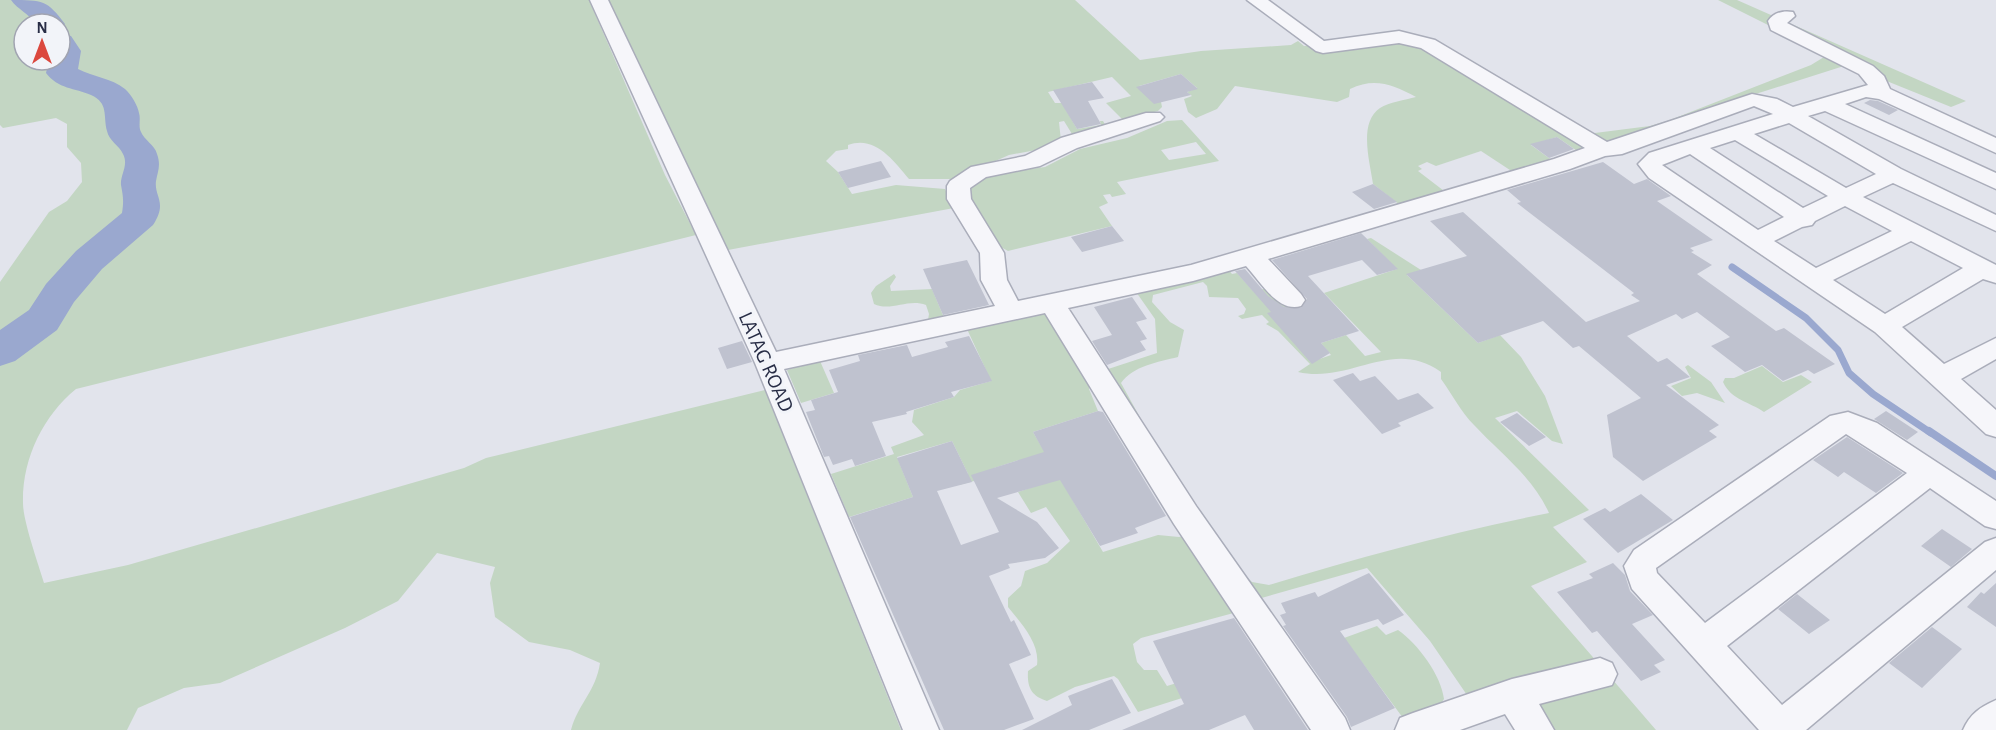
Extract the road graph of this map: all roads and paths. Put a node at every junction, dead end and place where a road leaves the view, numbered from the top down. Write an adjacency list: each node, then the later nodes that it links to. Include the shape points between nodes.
1 (599, 0): 27 (street, LATAG ROAD)
2 (1256, 0): 11 (street, via 1323,47 1399,37 1428,44)
3 (1786, 16): 4 (street, via 1777,21 1778,26 1866,70 1877,80)
4 (1880, 92): 5 (street, via 1865,91); 9 (street)
5 (1827, 104): 6 (street); 13 (street)
6 (1792, 116): 8 (street); 11 (street, via 1770,103 1752,100 1614,148); 12 (street)
7 (1153, 117): 24 (street, via 1069,143 1032,160 979,172 958,186 959,199 992,253 994,280)
8 (1738, 134): 10 (street); 14 (street)
9 (1996, 146)
10 (1694, 147): 15 (street); 18 (street, via 1649,164)
11 (1602, 148): 19 (street, via 1562,165)
12 (1893, 174): 14 (street); 16 (street)
13 (1996, 182)
14 (1847, 198): 15 (street); 17 (street)
15 (1804, 220): 18 (street)
16 (1996, 224)
17 (1910, 232): 20 (street); 21 (street)
18 (1756, 240): 21 (street)
19 (1252, 257): 22 (street); 23 (street)
20 (1989, 272): 25 (street)
21 (1814, 279): 25 (street)
22 (1292, 300)
23 (1052, 303): 24 (street); 39 (street, via 1185,515)
24 (1011, 312): 27 (street)
25 (1884, 326): 28 (street)
26 (1996, 346): 28 (street)
27 (768, 363): 38 (street, LATAG ROAD)
28 (1943, 377): 29 (street)
29 (1996, 426)
30 (1928, 473): 31 (street); 33 (street); 33 (street, via 1868,431 1840,424 1652,553 1640,566 1642,579)
31 (1996, 517)
32 (1996, 551): 37 (street)
33 (1704, 644): 37 (street)
34 (1600, 674): 35 (street)
35 (1512, 695): 40 (street); 41 (street)
36 (1996, 717): 42 (street)
37 (1780, 729)
38 (921, 730)
39 (1332, 730)
40 (1413, 730)
41 (1536, 730)
42 (1981, 730)

